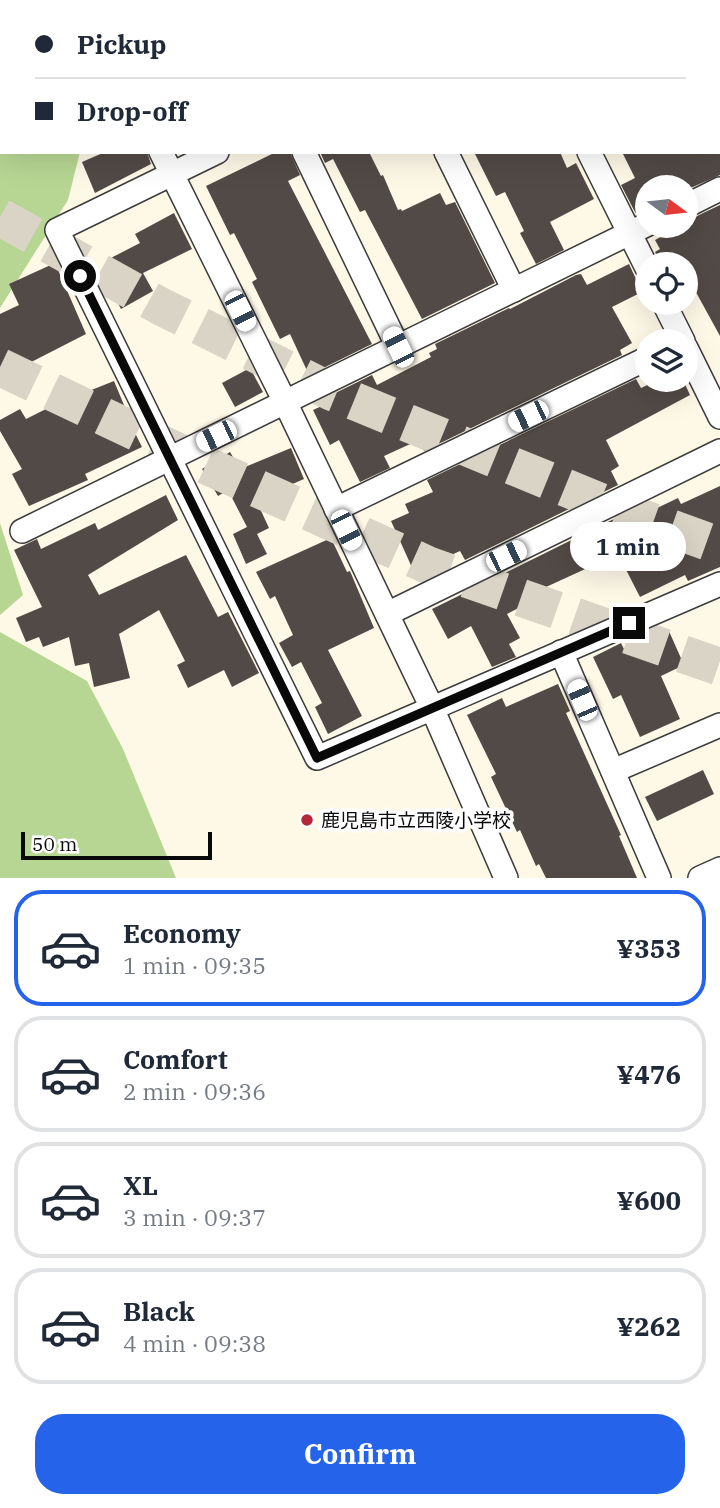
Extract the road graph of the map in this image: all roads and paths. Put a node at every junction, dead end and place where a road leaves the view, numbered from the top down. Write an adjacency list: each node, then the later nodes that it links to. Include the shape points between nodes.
1 (162, 154): 6 (street)
2 (212, 154): 6 (street)
3 (305, 154): 12 (street)
4 (447, 154): 11 (street)
5 (590, 154): 9 (street)
6 (172, 174): 15 (street); 18 (street, via 57,230)
7 (720, 189): 8 (street)
8 (698, 200)
9 (635, 224)
10 (635, 230): 11 (street)
11 (514, 290): 12 (street)
12 (398, 347): 15 (street)
13 (635, 364): 19 (street)
14 (698, 373): 16 (street)
15 (285, 402): 18 (street); 19 (street)
16 (720, 418)
17 (720, 451): 22 (street)
18 (170, 458): 20 (street); 24 (street, via 317,758)
19 (336, 509): 22 (street)
20 (22, 531)
21 (720, 584): 23 (street)
22 (387, 614): 24 (street)
23 (561, 652): 24 (street); 26 (street)
24 (432, 708): 28 (street)
25 (720, 725): 26 (street)
26 (613, 771): 29 (street)
27 (720, 869): 30 (street)
28 (506, 878)
29 (659, 878)
30 (700, 878)

